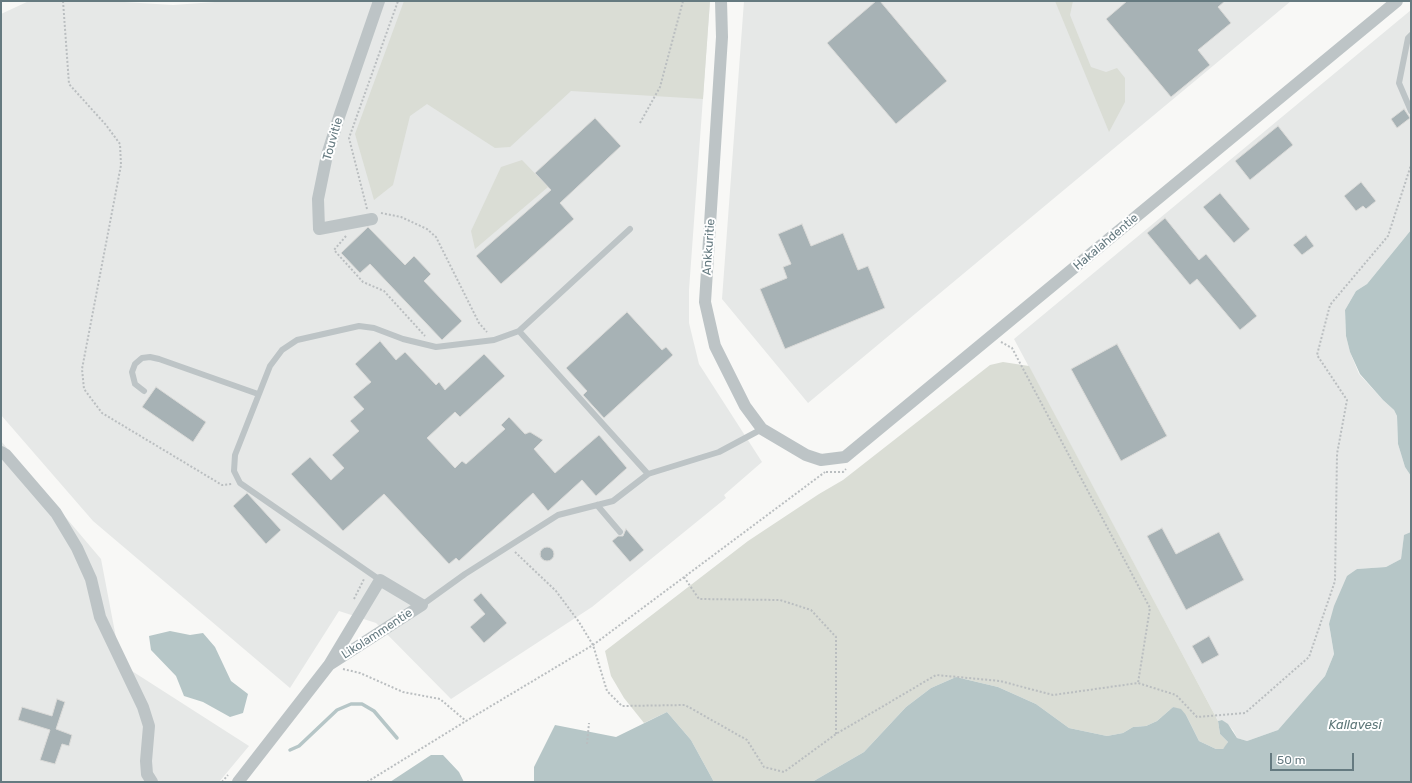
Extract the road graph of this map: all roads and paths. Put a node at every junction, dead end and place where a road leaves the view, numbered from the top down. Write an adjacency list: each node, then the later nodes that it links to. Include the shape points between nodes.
1 (63, 1): 25 (path, via 69,84 120,144 121,165 82,369 84,389 102,412)
2 (379, 1): 12 (street, Touvitie, via 327,155 318,199 319,229)
3 (398, 1): 17 (path, via 349,138 367,210 401,217 427,229 436,237 479,323)
4 (683, 1): 9 (path, via 660,87)
5 (721, 1): 20 (street, Ankkuritie, via 722,37 705,302 715,346 745,406)
6 (1397, 1): 16 (street, Hakalahdentie)
7 (1410, 38): 8 (lane, via 1399,83)
8 (1411, 111)
9 (640, 123)
10 (1411, 165): 36 (path, via 1388,236 1330,305 1317,355 1348,400 1337,454 1335,581 1309,657 1245,713 1197,717 1176,695)
11 (372, 219): 12 (street, Touvitie)
12 (357, 222): 14 (path, via 334,250 363,282 384,291)
13 (630, 229): 15 (lane)
14 (415, 324)
15 (519, 331): 17 (lane); 24 (lane)
16 (996, 333): 22 (street, Hakalahdentie, via 845,457 821,460); 36 (path, via 1000,342 1012,348 1150,608)
17 (494, 340): 19 (lane, via 436,347 403,339 374,328 359,326 328,332 297,340 282,350 270,366)
18 (144, 391): 19 (lane, via 135,384 132,372 135,364 142,358 150,357)
19 (258, 394): 29 (lane, via 236,455 234,471 240,483)
20 (762, 429): 22 (street, Ankkuritie); 24 (lane, via 719,452)
21 (1, 452): 42 (street, via 56,513 77,548 91,579 100,617 143,707 149,726 147,774)
22 (806, 455)
23 (830, 468): 30 (path)
24 (648, 474): 26 (lane, via 613,501)
25 (222, 485)
26 (597, 506): 27 (lane); 28 (lane, via 558,516)
27 (620, 532)
28 (510, 546): 32 (lane); 34 (path, via 556,591)
29 (369, 571): 31 (lane); 33 (path, via 358,588)
30 (684, 577): 34 (path); 39 (path, via 699,599 780,600 811,610 836,637)
31 (380, 580): 32 (street, Likolammentie); 35 (street, Likolammentie)
32 (422, 605): 35 (street, Likolammentie)
33 (352, 606)
34 (593, 645): 37 (path); 39 (path, via 607,691 622,706 685,705 747,740 764,767 784,772)
35 (329, 665): 37 (path, via 360,674 403,692 440,699); 44 (street, Likolammentie)
36 (1138, 683): 39 (path, via 1053,695 1000,681 936,675)
37 (466, 721): 45 (path)
38 (589, 723): 40 (path)
39 (836, 734)
40 (587, 744)
41 (232, 770): 43 (path)
42 (152, 782)
43 (222, 782)
44 (238, 782)
45 (367, 782)

